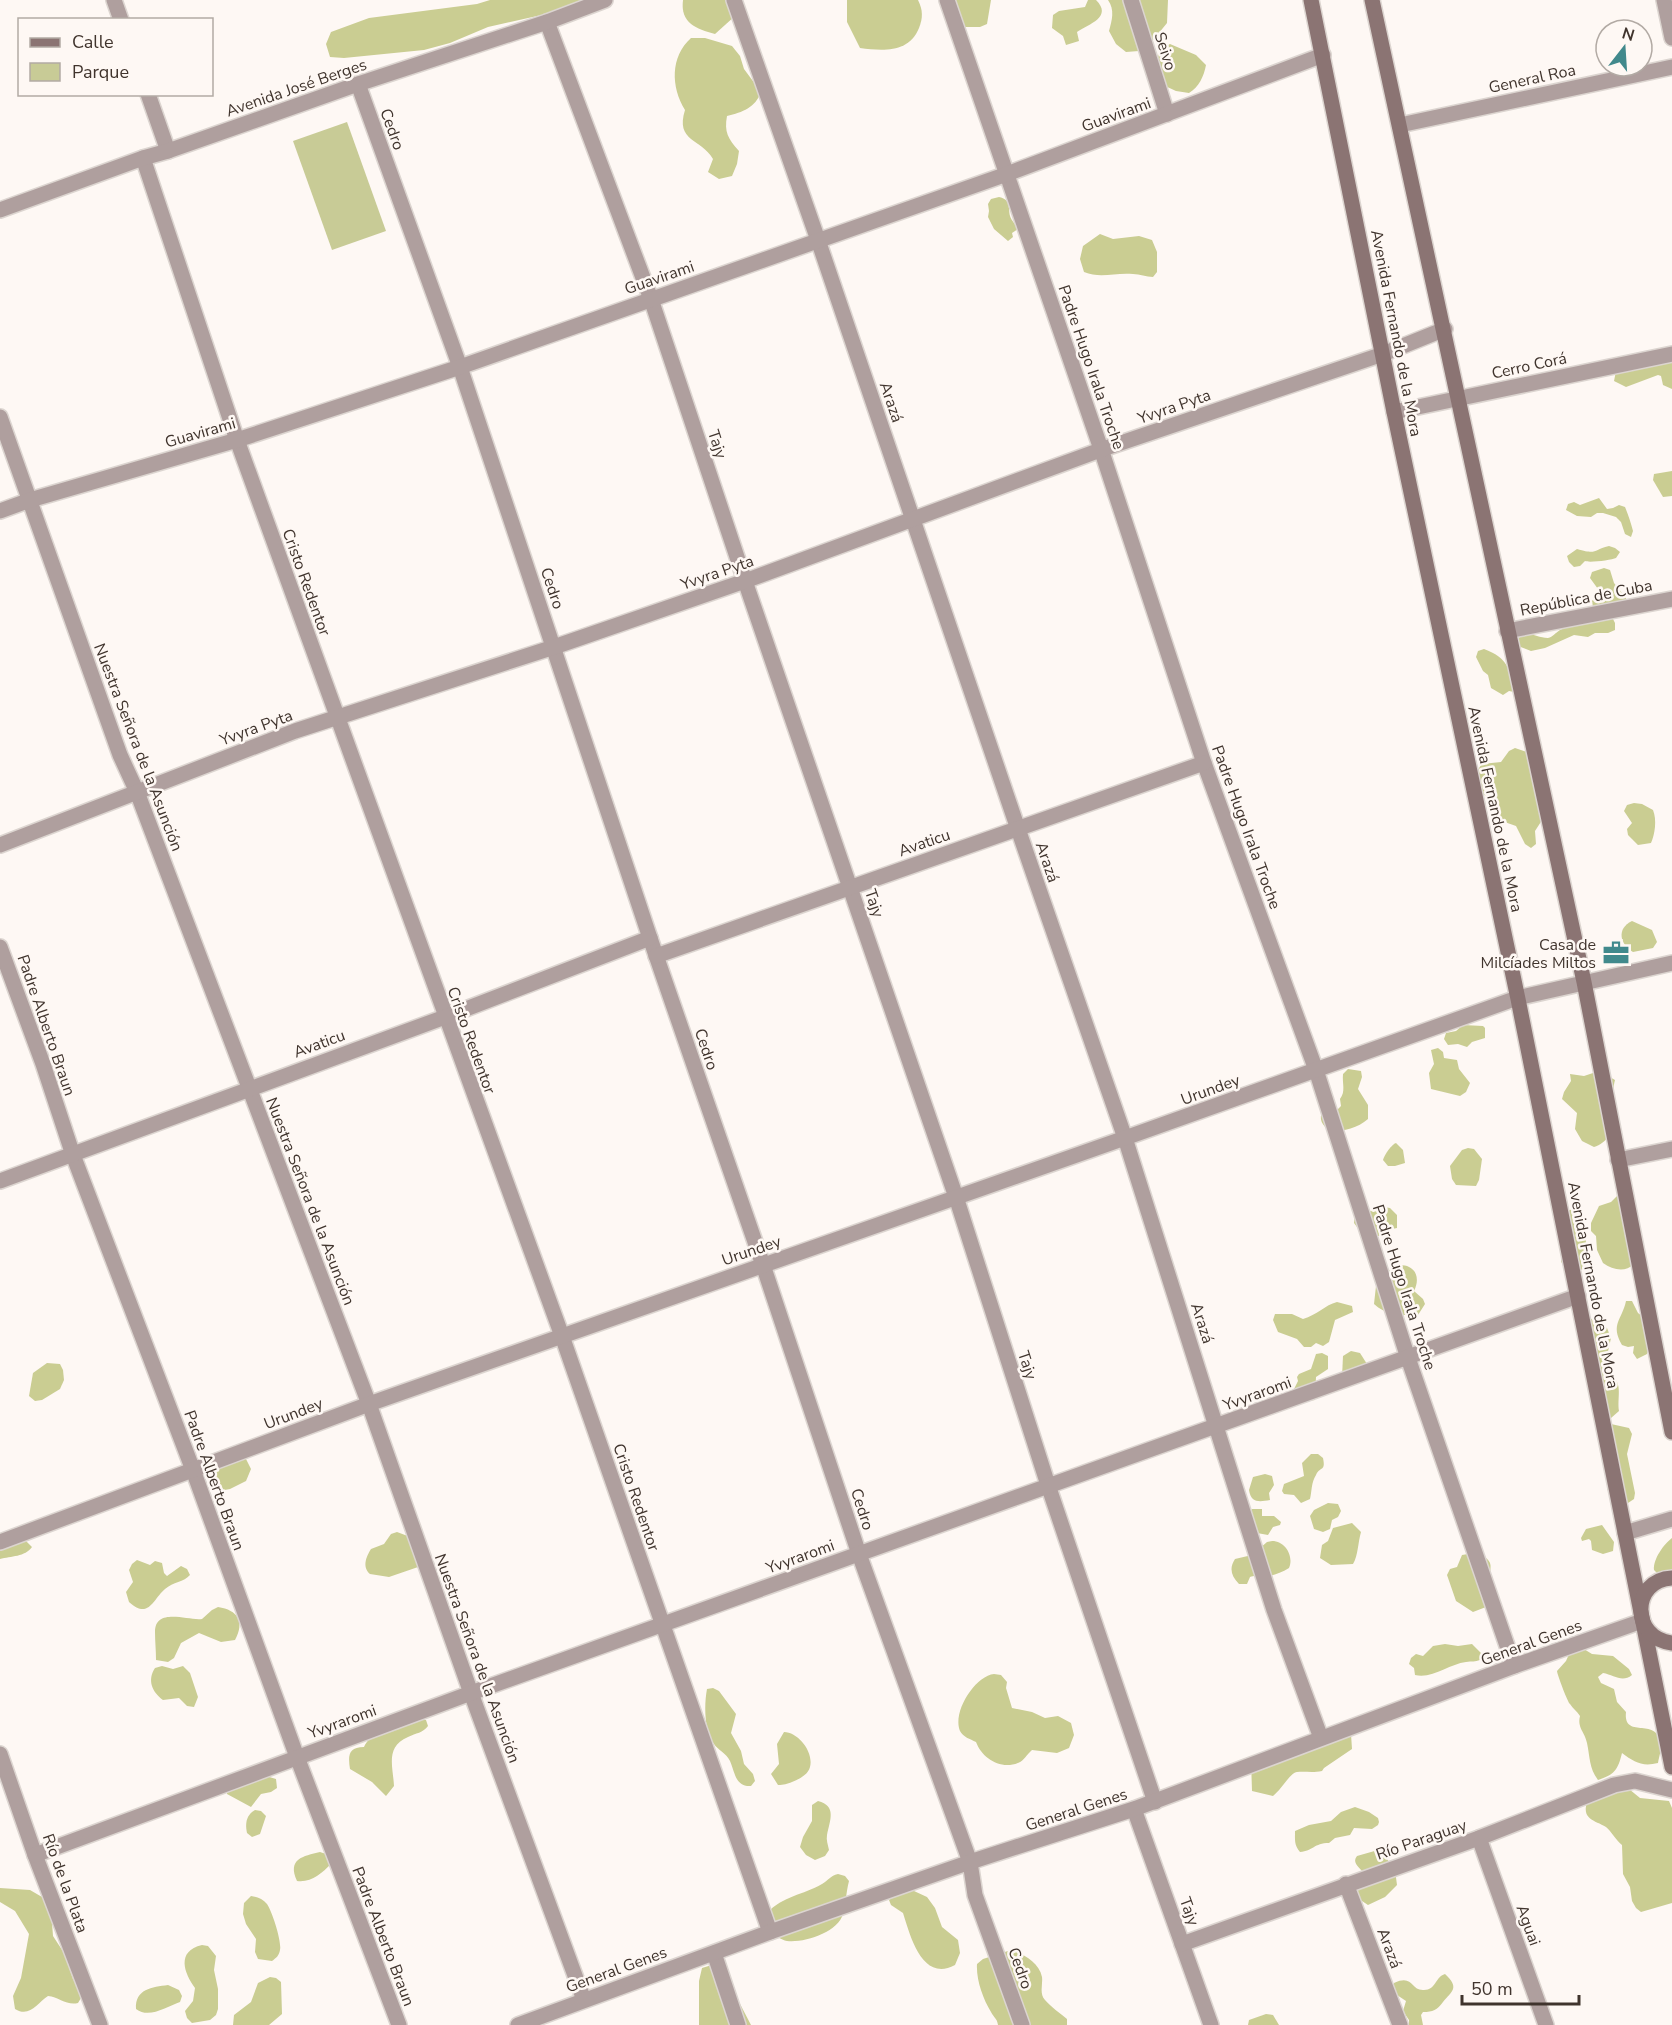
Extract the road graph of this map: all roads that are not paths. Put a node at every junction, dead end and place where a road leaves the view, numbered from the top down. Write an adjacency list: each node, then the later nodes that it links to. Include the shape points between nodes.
1 (114, 0): 9 (street)
2 (605, 0): 10 (street, Avenida José Berges)
3 (734, 0): 22 (street, Arazá)
4 (947, 0): 20 (street, Padre Hugo Irala Troche)
5 (1131, 0): 16 (street, Seivo)
6 (1311, 0): 12 (main road, Avenida Fernando de la Mora)
7 (1372, 0): 17 (main road)
8 (1664, 0): 11 (street)
9 (120, 18)
10 (547, 22): 14 (street, Avenida José Berges); 23 (street, Tajy)
11 (1672, 38)
12 (1323, 56): 16 (street, Guavirami); 25 (main road, Avenida Fernando de la Mora)
13 (1672, 67): 17 (street, General Roa)
14 (358, 84): 18 (street, Avenida José Berges); 27 (street, Cedro)
15 (149, 96): 18 (street)
16 (1167, 114): 20 (street, Guavirami)
17 (1400, 125): 24 (main road)
18 (168, 151): 19 (street, Avenida José Berges)
19 (144, 158): 21 (street, Avenida José Berges); 31 (street, Cristo Redentor)
20 (1007, 174): 22 (street, Guavirami); 32 (street, Padre Hugo Irala Troche)
21 (0, 210)
22 (818, 240): 23 (street, Guavirami); 35 (street, Arazá)
23 (651, 299): 27 (street, Guavirami); 36 (street, Tajy)
24 (1444, 329): 25 (street, Yvyra Pyta); 28 (main road)
25 (1383, 354): 29 (main road, Avenida Fernando de la Mora); 32 (street, Yvyra Pyta)
26 (1672, 354): 28 (street, Cerro Corá)
27 (460, 367): 31 (street, Guavirami); 39 (street, Cedro)
28 (1460, 398): 29 (street, Cerro Corá); 38 (main road)
29 (1394, 412): 51 (main road, Avenida Fernando de la Mora)
30 (0, 417): 33 (street, Nuestra Señora de la Asunción)
31 (237, 440): 33 (street, Guavirami); 40 (street, Cristo Redentor)
32 (1101, 449): 35 (street, Yvyra Pyta); 41 (street, Padre Hugo Irala Troche)
33 (30, 500): 34 (street, Guavirami); 42 (street, Nuestra Señora de la Asunción, via 117,747)
34 (0, 511)
35 (913, 518): 36 (street, Yvyra Pyta); 43 (street, Arazá)
36 (745, 581): 39 (street, Yvyra Pyta); 45 (street, Tajy)
37 (1672, 599): 38 (street, República de Cuba)
38 (1507, 631): 50 (main road)
39 (554, 647): 40 (street, Yvyra Pyta); 46 (street, Cedro)
40 (337, 718): 42 (street, Yvyra Pyta); 52 (street, Cristo Redentor)
41 (1204, 763): 43 (street, Avaticu); 53 (street, Padre Hugo Irala Troche)
42 (137, 792): 44 (street, Yvyra Pyta); 54 (street, Nuestra Señora de la Asunción)
43 (1018, 829): 45 (street, Avaticu); 55 (street, Arazá)
44 (0, 845)
45 (850, 887): 48 (street, Avaticu); 60 (street, Tajy)
46 (650, 938): 48 (street, Cedro); 52 (street, Avaticu)
47 (0, 947): 57 (street, Padre Alberto Braun)
48 (656, 956): 61 (street, Cedro)
49 (1672, 963): 50 (street, Urundey)
50 (1584, 982): 51 (street, Urundey); 58 (main road)
51 (1517, 998): 53 (street, Urundey); 62 (main road, Avenida Fernando de la Mora)
52 (445, 1017): 54 (street, Avaticu); 63 (street, Cristo Redentor)
53 (1316, 1070): 55 (street, Urundey); 64 (street, Padre Hugo Irala Troche)
54 (248, 1088): 57 (street, Avaticu); 65 (street, Nuestra Señora de la Asunción)
55 (1125, 1138): 60 (street, Urundey); 66 (street, Arazá)
56 (1672, 1149): 58 (street)
57 (73, 1155): 59 (street, Avaticu); 68 (street, Padre Alberto Braun)
58 (1618, 1160): 67 (main road)
59 (0, 1181)
60 (956, 1197): 61 (street, Urundey); 69 (street, Tajy)
61 (763, 1265): 63 (street, Urundey); 73 (street, Cedro)
62 (1578, 1296): 64 (street, Yvyraromi); 71 (main road, Avenida Fernando de la Mora)
63 (561, 1336): 65 (street, Urundey); 76 (street, Cristo Redentor)
64 (1408, 1358): 66 (street, Yvyraromi); 78 (street, Padre Hugo Irala Troche)
65 (369, 1404): 68 (street, Urundey); 79 (street, Nuestra Señora de la Asunción)
66 (1217, 1426): 69 (street, Yvyraromi); 80 (street, Arazá, via 1274,1610)
67 (1672, 1432)
68 (193, 1470): 72 (street, Urundey); 82 (street, Padre Alberto Braun)
69 (1048, 1485): 73 (street, Yvyraromi); 85 (street, Tajy)
70 (1672, 1519): 71 (street)
71 (1625, 1533): 75 (main road, Avenida Fernando de la Mora)
72 (0, 1542)
73 (859, 1554): 76 (street, Yvyraromi); 89 (street, Cedro)
74 (1672, 1578): 75 (main road, via 1648,1590 1642,1599)
75 (1642, 1621): 77 (main road, via 1655,1638); 78 (street, General Genes); 83 (main road, Avenida Fernando de la Mora)
76 (663, 1623): 79 (street, Yvyraromi); 91 (street, Cristo Redentor)
77 (1672, 1643)
78 (1514, 1666): 80 (street, General Genes)
79 (471, 1693): 82 (street, Yvyraromi); 94 (street, Nuestra Señora de la Asunción)
80 (1321, 1738): 85 (street, General Genes)
81 (0, 1754): 88 (street, Río de la Plata)
82 (297, 1757): 88 (street, Yvyraromi); 96 (street, Padre Alberto Braun)
83 (1672, 1767)
84 (1672, 1790): 87 (street, Río Paraguay, via 1635,1781 1614,1785)
85 (1155, 1802): 86 (street, General Genes)
86 (1134, 1809): 89 (street, General Genes); 92 (street, Tajy)
87 (1479, 1838): 90 (street, Río Paraguay); 102 (street, Aguai)
88 (35, 1854): 95 (street, Río de la Plata)
89 (970, 1862): 91 (street, General Genes); 99 (street, Cedro, via 975,1895)
90 (1346, 1884): 92 (street, Río Paraguay); 101 (street, Arazá)
91 (770, 1932): 93 (street, General Genes)
92 (1182, 1944): 100 (street, Tajy)
93 (714, 1953): 94 (street, General Genes); 98 (street)
94 (584, 2000): 97 (street, General Genes)
95 (100, 2025)
96 (399, 2025)
97 (518, 2025)
98 (738, 2025)
99 (1022, 2025)
100 (1211, 2025)
101 (1400, 2025)
102 (1546, 2025)

